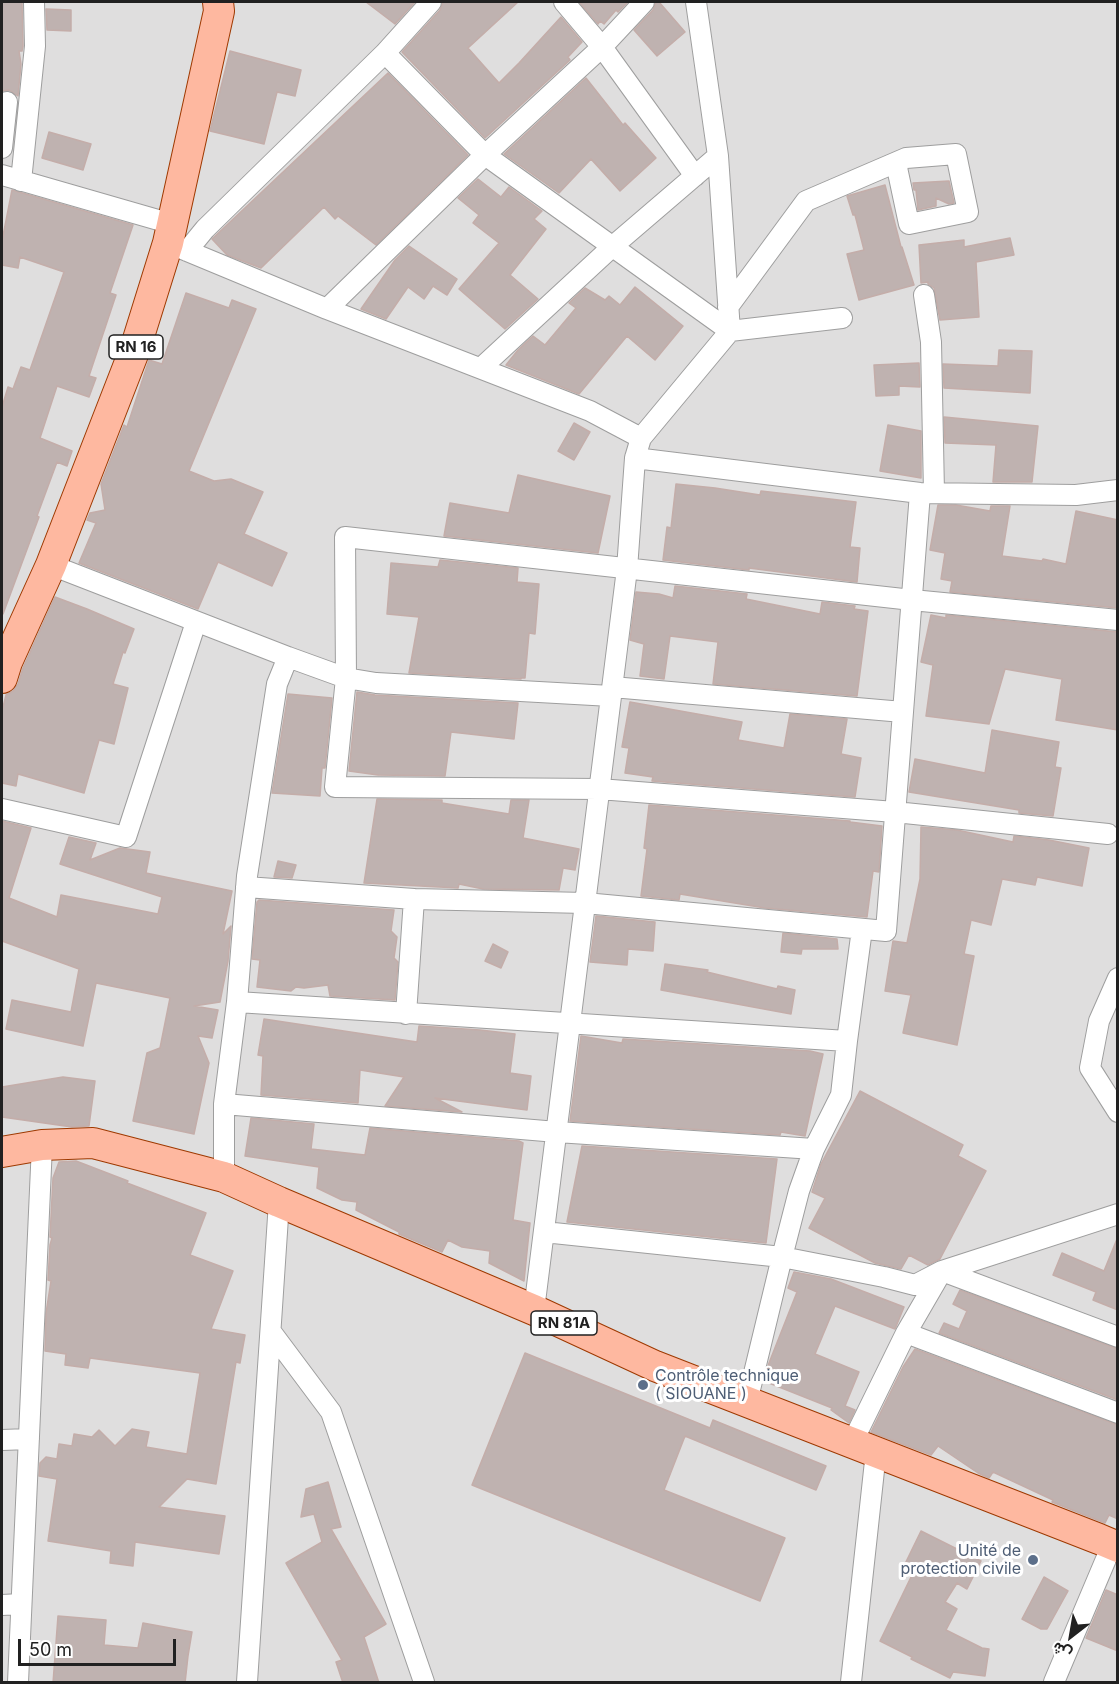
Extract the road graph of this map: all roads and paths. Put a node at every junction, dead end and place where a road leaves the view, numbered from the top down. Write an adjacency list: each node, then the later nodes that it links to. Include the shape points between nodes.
1 (34, 2): 16 (street, via 35,46)
2 (218, 2): 17 (main road, RN 16)
3 (431, 2): 8 (street)
4 (564, 2): 7 (street)
5 (644, 2): 7 (street)
6 (696, 2): 12 (street)
7 (602, 47): 11 (street); 15 (street)
8 (386, 53): 11 (street); 17 (street, via 205,229)
9 (7, 102): 10 (street)
10 (2, 148)
11 (485, 155): 18 (street); 21 (street)
12 (718, 156): 15 (street); 20 (street)
13 (896, 162): 20 (street, via 806,201)
14 (2, 175): 16 (street)
15 (695, 176): 18 (street)
16 (21, 181): 17 (street)
17 (176, 240): 21 (street); 29 (main road, RN 16)
18 (613, 246): 23 (street); 24 (street)
19 (924, 295): 28 (street, via 931,342)
20 (728, 308): 23 (street)
21 (327, 309): 24 (street)
22 (842, 318): 23 (street)
23 (730, 332): 25 (street)
24 (481, 368): 25 (street, via 590,411)
25 (642, 438): 26 (street)
26 (635, 458): 28 (street); 30 (street)
27 (1118, 490): 28 (street, via 1076,495)
28 (927, 493): 31 (street)
29 (51, 565): 33 (street); 35 (main road, RN 16)
30 (627, 568): 31 (street); 36 (street, via 345,537); 37 (street)
31 (912, 600): 32 (street); 38 (street)
32 (1118, 620)
33 (196, 622): 34 (street); 40 (street, via 126,837)
34 (288, 657): 36 (street); 43 (street, via 277,684)
35 (2, 678)
36 (346, 678): 37 (street, via 376,683); 39 (street, via 336,787)
37 (611, 691): 38 (street); 39 (street)
38 (903, 712): 41 (street)
39 (599, 789): 41 (street); 45 (street)
40 (2, 808)
41 (895, 812): 42 (street); 46 (street, via 886,931)
42 (1108, 834)
43 (246, 887): 44 (street); 48 (street)
44 (414, 899): 45 (street); 49 (street)
45 (585, 903): 46 (street); 50 (street)
46 (862, 929): 51 (street)
47 (1118, 978): 53 (street, via 1099,1021 1090,1068)
48 (237, 1002): 49 (street); 52 (street)
49 (406, 1014): 50 (street)
50 (570, 1024): 51 (street); 54 (street)
51 (847, 1041): 56 (street, via 841,1095)
52 (224, 1104): 54 (street); 58 (street)
53 (1118, 1112)
54 (557, 1132): 56 (street); 61 (street)
55 (42, 1145): 57 (main road, RN 81A); 58 (main road, RN 81A, via 93,1143); 70 (street)
56 (814, 1149): 62 (street)
57 (2, 1152)
58 (224, 1178): 59 (main road, RN 81A)
59 (279, 1202): 64 (main road, RN 81A); 65 (street)
60 (1118, 1215): 63 (street)
61 (544, 1232): 62 (street); 64 (street)
62 (783, 1257): 63 (street, via 915,1285); 68 (street)
63 (942, 1271): 66 (street); 67 (street)
64 (534, 1310): 68 (main road, RN 81A, via 656,1366)
65 (272, 1333): 77 (street); 78 (street, via 331,1412)
66 (906, 1333): 69 (street); 72 (street)
67 (1118, 1337)
68 (747, 1402): 72 (main road, RN 81A)
69 (1118, 1413)
70 (29, 1439): 71 (street); 74 (street)
71 (2, 1440)
72 (864, 1447): 73 (main road, RN 81A); 79 (street)
73 (1115, 1546): 80 (street)
74 (21, 1604): 75 (street); 76 (street)
75 (2, 1605)
76 (18, 1683)
77 (247, 1683)
78 (424, 1683)
79 (851, 1683)
80 (1054, 1683)

